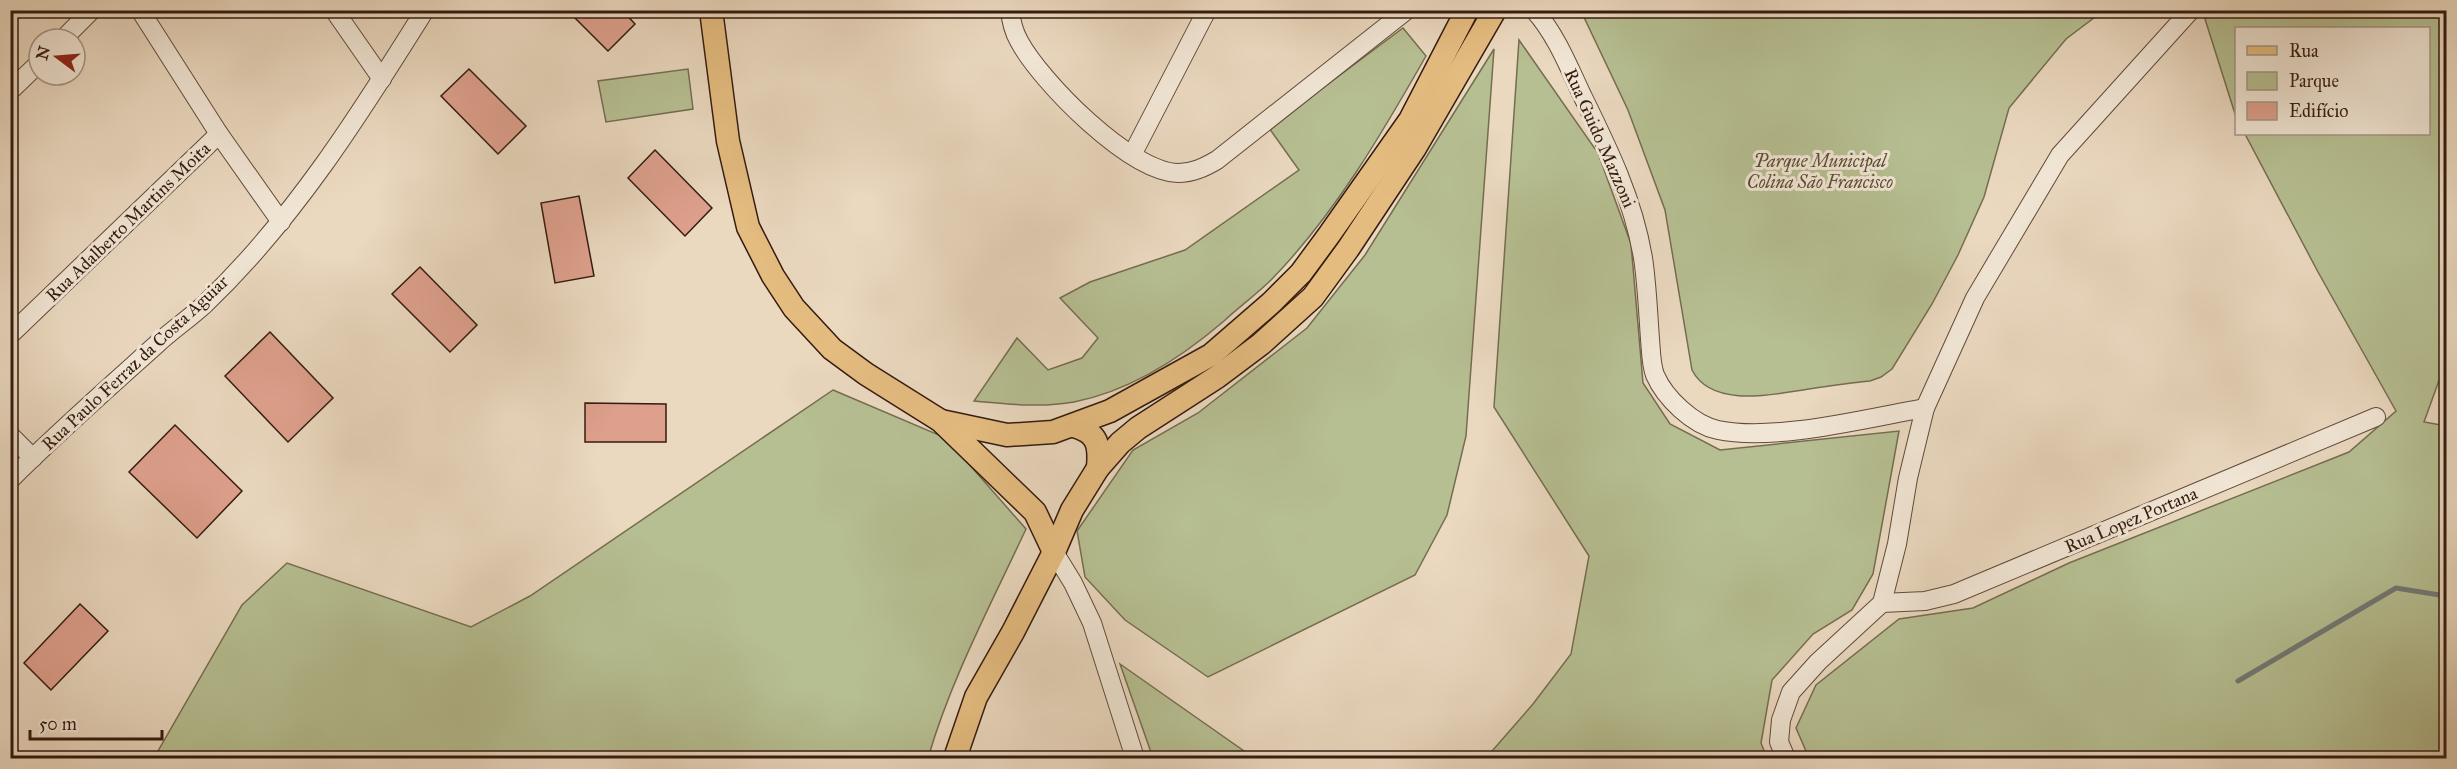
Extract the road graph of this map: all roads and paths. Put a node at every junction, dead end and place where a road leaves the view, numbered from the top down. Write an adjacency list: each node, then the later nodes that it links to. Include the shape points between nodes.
1 (92, 10): 13 (street)
2 (140, 10): 17 (street)
3 (334, 10): 15 (street)
4 (425, 10): 15 (street, Rua Paulo Ferraz da Costa Aguiar)
5 (711, 10): 23 (main road, via 728,141 748,227 773,276 794,308 832,349)
6 (1010, 10): 18 (street, via 1018,40 1035,64 1073,109)
7 (1207, 10): 18 (street)
8 (1407, 10): 18 (street, via 1217,160 1197,170 1177,173)
9 (1467, 10): 24 (main road, via 1410,120 1301,273 1211,356 1132,400)
10 (1494, 10): 29 (main road, via 1415,148 1313,297 1261,344 1120,443)
11 (1534, 10): 21 (street, Rua Guido Mazzoni, via 1546,23 1620,173 1643,259 1654,373 1667,397 1688,415 1716,430 1746,432 1786,431)
12 (2191, 10): 21 (street, via 2060,155 1975,298)
13 (75, 27)
14 (27, 75): 16 (street)
15 (382, 79): 19 (street, Rua Paulo Ferraz da Costa Aguiar)
16 (10, 91)
17 (219, 134): 19 (street); 20 (street, Rua Adalberto Martins Moita)
18 (1132, 155)
19 (281, 222): 27 (street, Rua Paulo Ferraz da Costa Aguiar, via 205,304)
20 (10, 335)
21 (1924, 408): 34 (street)
22 (2376, 417): 34 (street, Rua Lopez Portana, via 1954,594 1925,601)
23 (941, 421): 26 (main road); 28 (main road)
24 (1074, 426): 26 (main road, via 1053,432); 29 (main road, via 1088,430 1094,438 1099,450)
25 (10, 435): 27 (street)
26 (1007, 435): 28 (main road, via 993,448)
27 (33, 458): 30 (street, Rua Paulo Ferraz da Costa Aguiar)
28 (989, 468): 32 (main road)
29 (1098, 468): 31 (main road)
30 (10, 480)
31 (1072, 510): 32 (main road); 33 (main road)
32 (1035, 512): 33 (main road)
33 (1054, 552): 35 (main road, via 976,697); 36 (street, via 1092,623)
34 (1882, 603): 37 (street, via 1791,692 1781,720 1779,742)
35 (955, 759)
36 (1135, 759)
37 (1786, 759)

